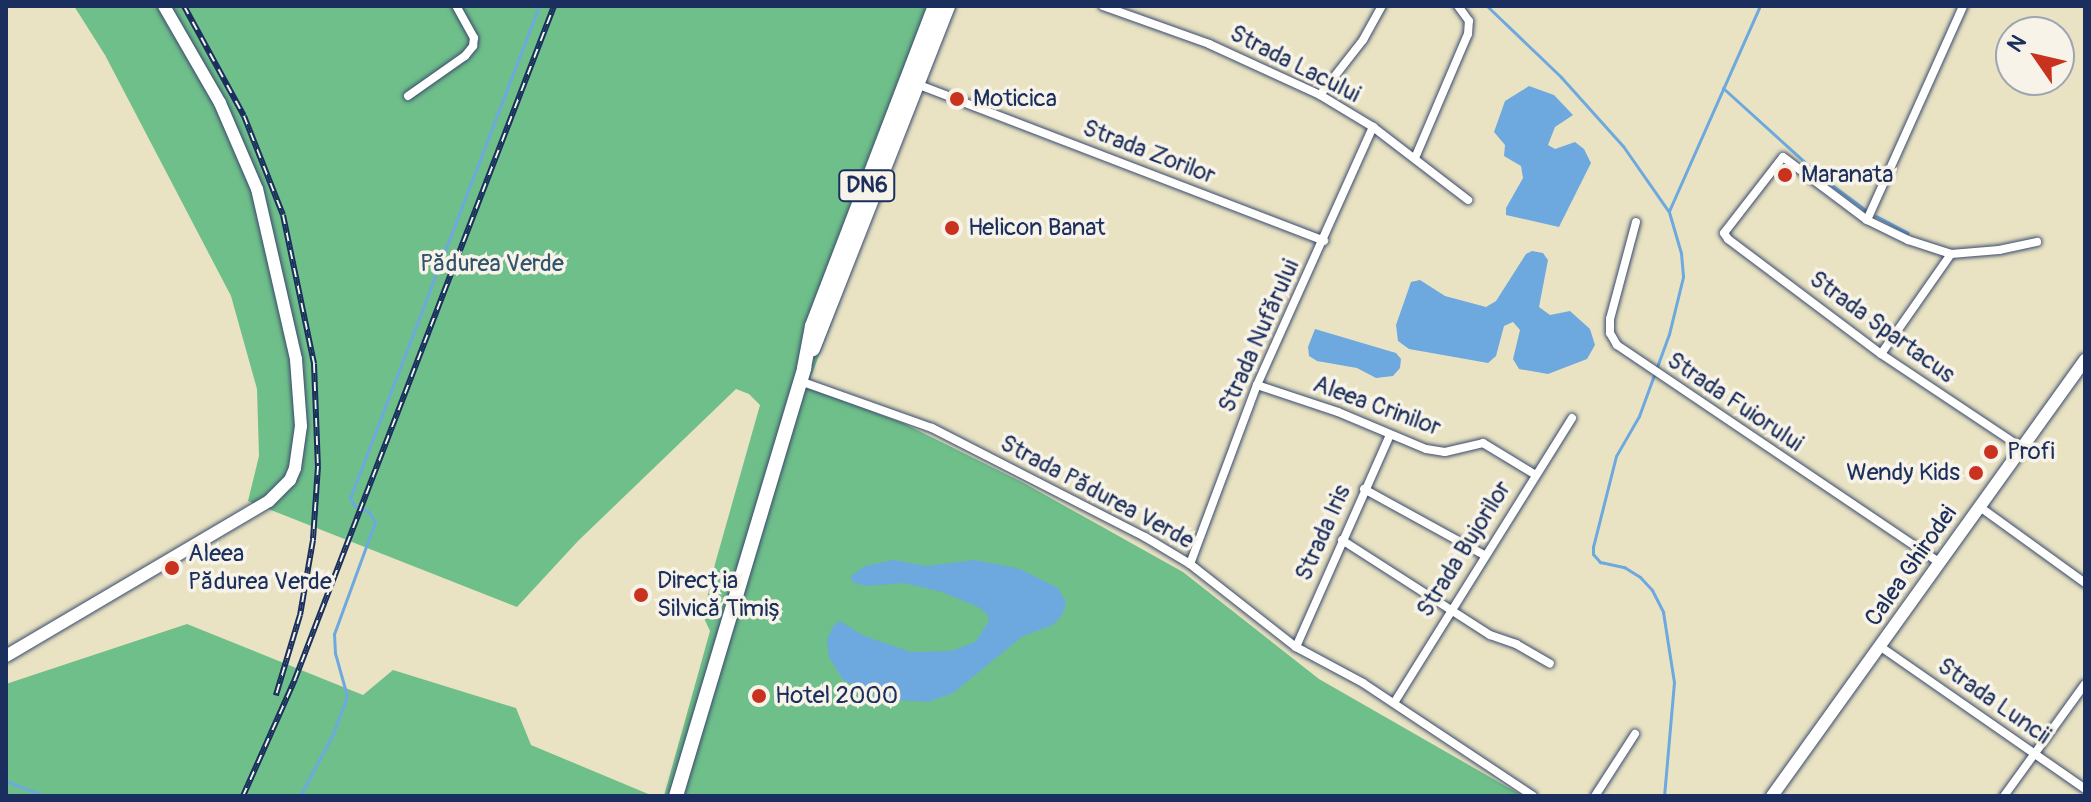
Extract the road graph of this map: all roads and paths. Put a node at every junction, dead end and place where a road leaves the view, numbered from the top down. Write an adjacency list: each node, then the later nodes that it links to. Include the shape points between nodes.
1 (164, 6): 38 (street, via 220,103 257,189 296,359 301,426 295,468 269,501)
2 (456, 6): 11 (street, via 474,38 473,46)
3 (935, 6): 22 (main road, DN6, via 812,326)
4 (948, 6): 9 (main road, DN6)
5 (1103, 6): 10 (street, Strada Lacului, via 1209,44)
6 (1382, 6): 10 (street)
7 (1458, 6): 13 (street, via 1469,21 1468,34)
8 (1963, 6): 15 (street)
9 (919, 85): 17 (street, Strada Zorilor); 22 (main road, DN6)
10 (1320, 95): 12 (street, Strada Lacului)
11 (408, 96)
12 (1373, 127): 13 (street, Strada Lacului); 17 (street, Strada Nufărului)
13 (1415, 158): 14 (street, Strada Lacului)
14 (1468, 200)
15 (1867, 220): 19 (street); 20 (street, Strada Spartacus, via 1783,157 1724,233)
16 (1636, 222): 32 (street, Strada Fuiorului, via 1609,326 1617,345)
17 (1324, 241): 23 (street, Strada Nufărului)
18 (2037, 242): 19 (street)
19 (1951, 254): 20 (street)
20 (1881, 354): 26 (street, Strada Spartacus)
21 (2085, 360): 26 (street, Calea Ghirodei)
22 (802, 374): 33 (street, Strada Pădurea Verde, via 941,432 1110,517); 45 (main road, DN6)
23 (1257, 385): 25 (street, Aleea Crinilor); 33 (street, Strada Nufărului)
24 (1572, 418): 27 (street, Strada Bujorilor)
25 (1390, 435): 27 (street, Aleea Crinilor, via 1442,452 1483,443); 28 (street, Strada Iris)
26 (2022, 448): 29 (street, Calea Ghirodei)
27 (1534, 474): 31 (street, Strada Bujorilor)
28 (1364, 489): 30 (street, Strada Iris); 31 (street)
29 (1980, 507): 32 (street, Calea Ghirodei); 34 (street)
30 (1342, 540): 35 (street); 36 (street, Strada Iris)
31 (1484, 555): 35 (street, Strada Bujorilor)
32 (1940, 563): 37 (street, Calea Ghirodei)
33 (1190, 564): 36 (street, Strada Pădurea Verde)
34 (2085, 583)
35 (1450, 609): 39 (street); 41 (street, Strada Bujorilor)
36 (1296, 647): 41 (street, Strada Pădurea Verde)
37 (1881, 647): 43 (street, Strada Luncii); 48 (street, Calea Ghirodei)
38 (6, 656)
39 (1550, 664)
40 (2085, 684): 43 (street)
41 (1394, 703): 46 (street, Strada Pădurea Verde)
42 (1635, 734): 47 (street)
43 (2035, 755): 44 (street, Strada Luncii); 49 (street)
44 (2085, 789)
45 (676, 796)
46 (1533, 796)
47 (1595, 796)
48 (1772, 796)
49 (2004, 796)

